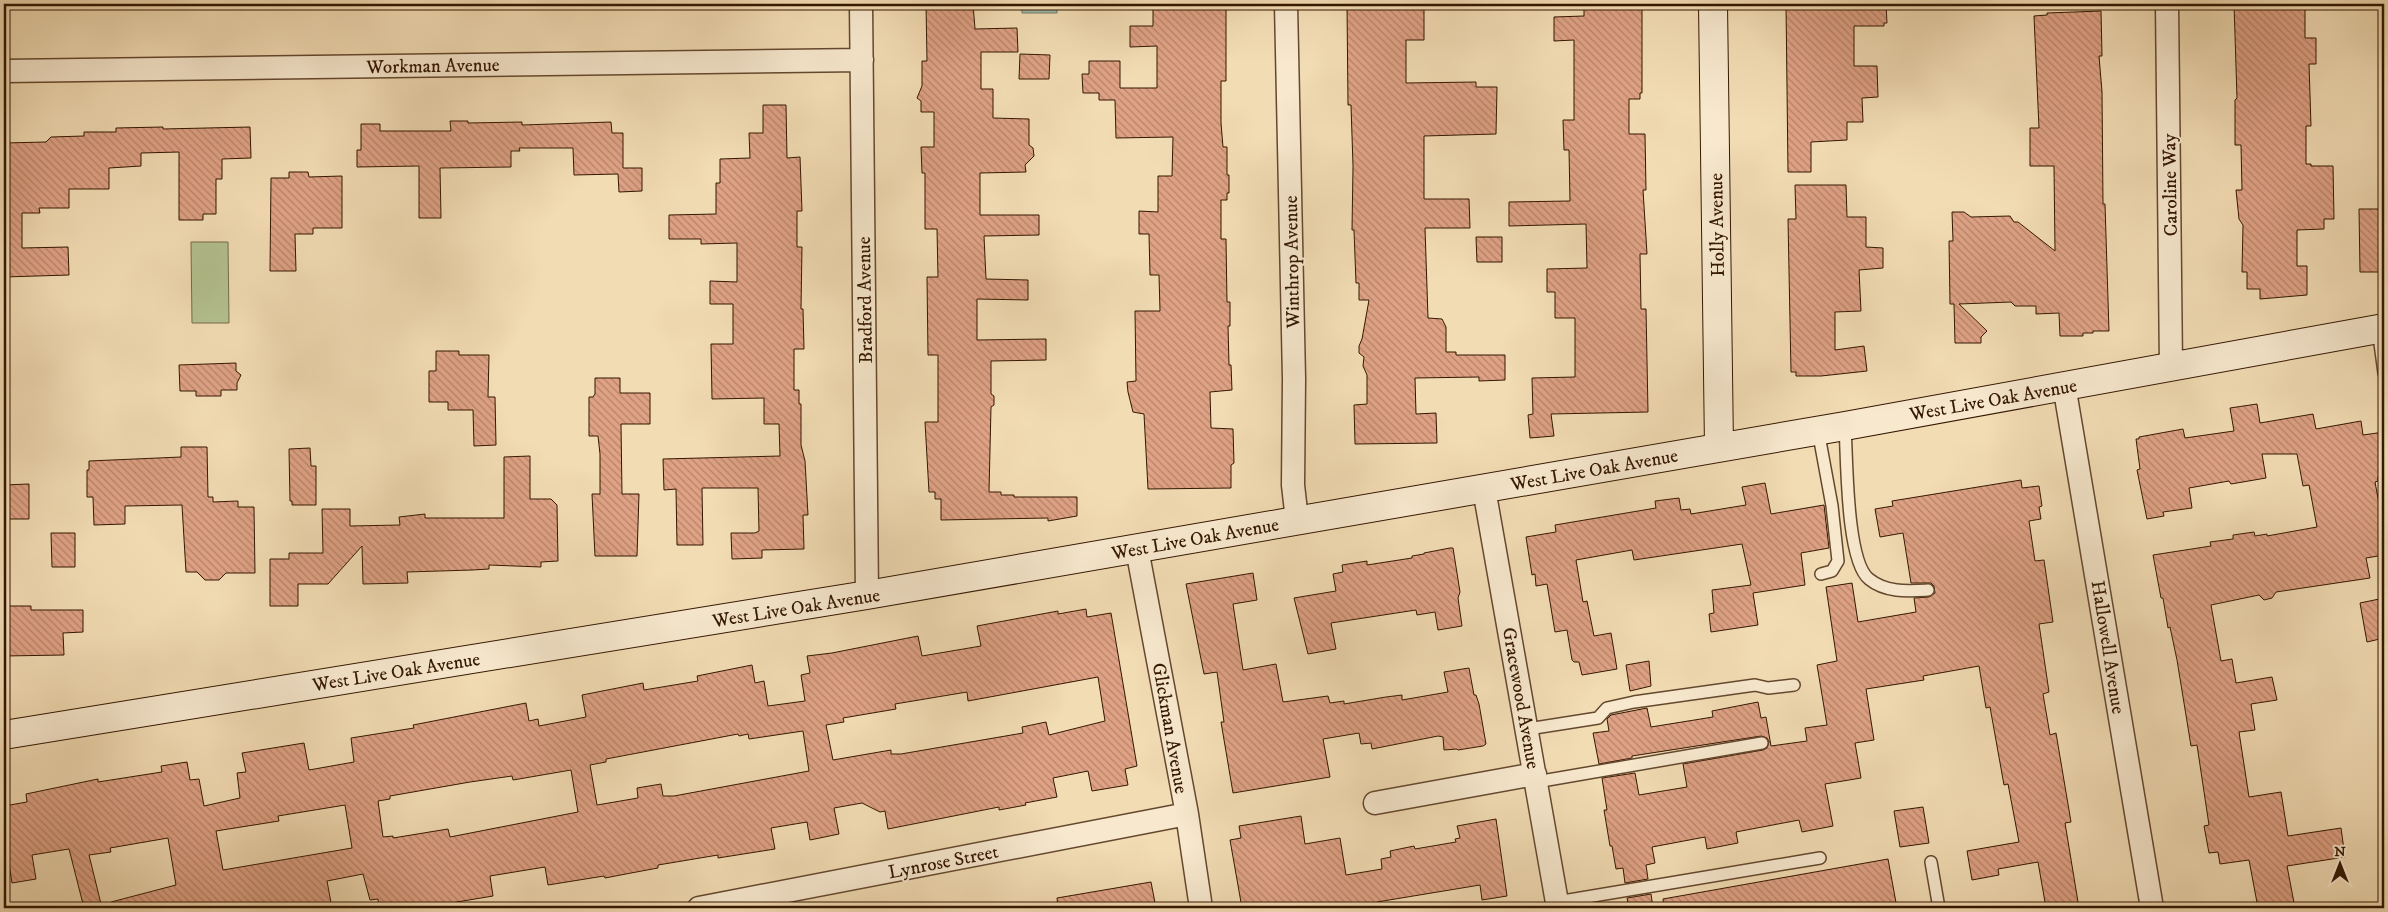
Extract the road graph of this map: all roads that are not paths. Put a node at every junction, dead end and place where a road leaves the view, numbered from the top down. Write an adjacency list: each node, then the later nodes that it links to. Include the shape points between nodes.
1 (861, 4): 5 (street, Bradford Avenue)
2 (1286, 4): 15 (street, Winthrop Avenue)
3 (1713, 4): 13 (street, Holly Avenue)
4 (2167, 4): 8 (street, Caroline Way)
5 (862, 60): 6 (street, Workman Avenue); 19 (street, Bradford Avenue)
6 (4, 71)
7 (2381, 329): 8 (street, West Live Oak Avenue); 9 (lane)
8 (2171, 367): 10 (street, West Live Oak Avenue)
9 (2384, 373)
10 (2064, 385): 11 (street, West Live Oak Avenue); 33 (street, Hallowell Avenue)
11 (1845, 426): 12 (street, West Live Oak Avenue); 18 (lane, via 1849,517 1856,555 1868,579 1897,591)
12 (1818, 430): 13 (street, West Live Oak Avenue); 17 (lane, via 1838,560 1832,571)
13 (1719, 447): 14 (street, West Live Oak Avenue)
14 (1484, 489): 15 (street, West Live Oak Avenue); 21 (street, Gracewood Avenue)
15 (1296, 520): 16 (street, West Live Oak Avenue)
16 (1137, 549): 19 (street, West Live Oak Avenue); 26 (street, Glickman Avenue)
17 (1821, 574)
18 (1928, 590)
19 (867, 595): 22 (street, West Live Oak Avenue)
20 (1794, 685): 21 (lane, via 1768,688 1755,685 1634,702 1608,708 1598,718)
21 (1528, 729): 24 (street, Gracewood Avenue)
22 (4, 735)
23 (1762, 743): 24 (lane)
24 (1536, 778): 25 (street); 29 (street, Gracewood Avenue)
25 (1375, 803)
26 (1187, 814): 30 (street, Lynrose Street); 31 (street, Glickman Avenue)
27 (1820, 858): 29 (lane)
28 (1931, 862): 32 (lane)
29 (1558, 905)
30 (699, 908)
31 (1201, 908)
32 (1939, 908)
33 (2152, 908)

